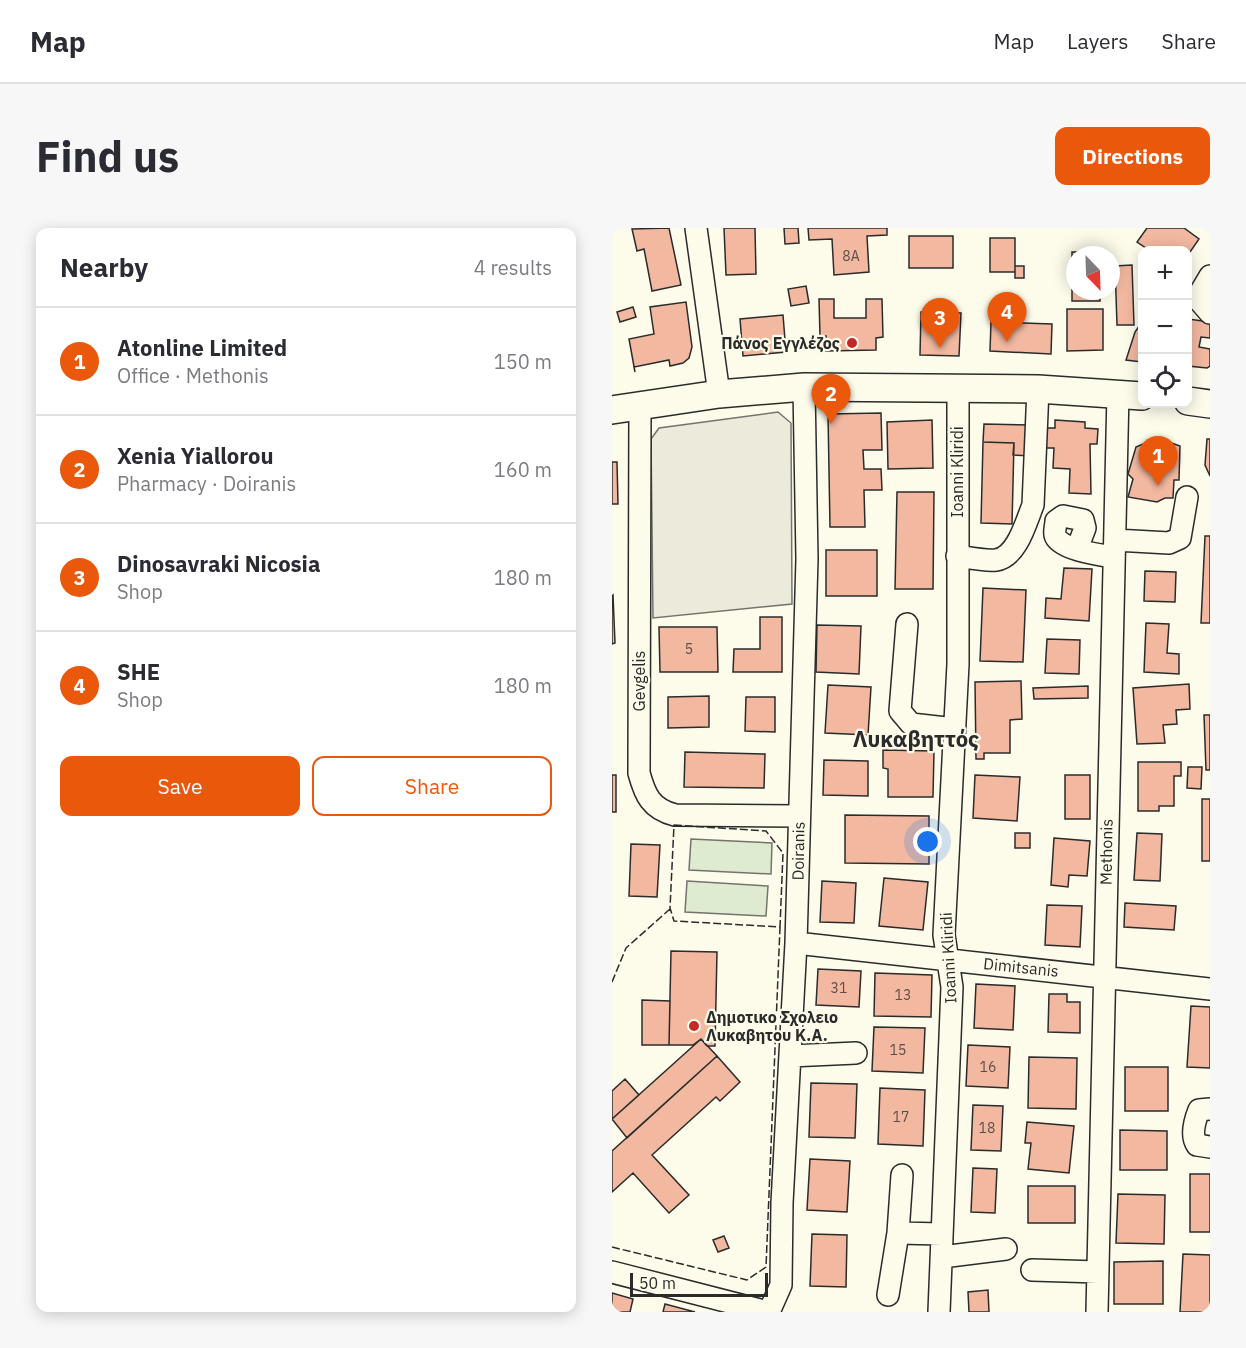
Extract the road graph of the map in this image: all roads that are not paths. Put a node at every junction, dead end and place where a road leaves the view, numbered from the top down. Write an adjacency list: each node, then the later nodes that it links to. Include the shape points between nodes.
1 (696, 228): 7 (street)
2 (1210, 276): 3 (street, via 1197,298)
3 (1210, 314)
4 (804, 387): 5 (main road); 7 (main road); 19 (street, Doiranis, via 807,559)
5 (958, 387): 6 (main road); 16 (street, Ioanni Kliridi)
6 (1038, 389): 8 (main road); 16 (street, via 1033,505 1027,520 1005,557 995,560)
7 (719, 394): 11 (main road)
8 (1130, 394): 14 (street, Methonis)
9 (1192, 402): 10 (main road)
10 (1210, 404)
11 (640, 405): 12 (main road); 19 (street, Gevgelis, via 639,772 644,790 650,803 661,812 675,815)
12 (612, 410)
13 (1187, 497): 14 (street, via 1180,538 1169,543)
14 (1114, 548): 15 (street); 22 (street, Methonis)
15 (1077, 549)
16 (957, 556): 18 (street, Ioanni Kliridi)
17 (908, 624): 18 (street, via 900,711 911,724)
18 (954, 729): 21 (street, Ioanni Kliridi, via 944,935)
19 (798, 816): 20 (street, Doiranis)
20 (796, 943): 21 (street, Dimitsanis); 25 (street, Doiranis)
21 (949, 960): 22 (street, Dimitsanis); 30 (street, Ioanni Kliridi)
22 (1103, 975): 23 (street, Dimitsanis); 35 (street, Methonis)
23 (1210, 989)
24 (856, 1053): 25 (street)
25 (790, 1056): 37 (street, Doiranis, via 781,1285)
26 (1210, 1110): 27 (street, via 1199,1110 1194,1140 1197,1145)
27 (1210, 1148)
28 (902, 1175): 29 (street)
29 (898, 1233): 30 (street); 36 (street)
30 (942, 1234): 32 (street, Ioanni Kliridi)
31 (1006, 1249): 32 (street)
32 (942, 1257): 38 (street, Ioanni Kliridi)
33 (1032, 1270): 35 (street)
34 (612, 1272): 37 (street)
35 (1098, 1272): 39 (street, Methonis)
36 (888, 1295)
37 (759, 1311)
38 (939, 1312)
39 (1097, 1312)

